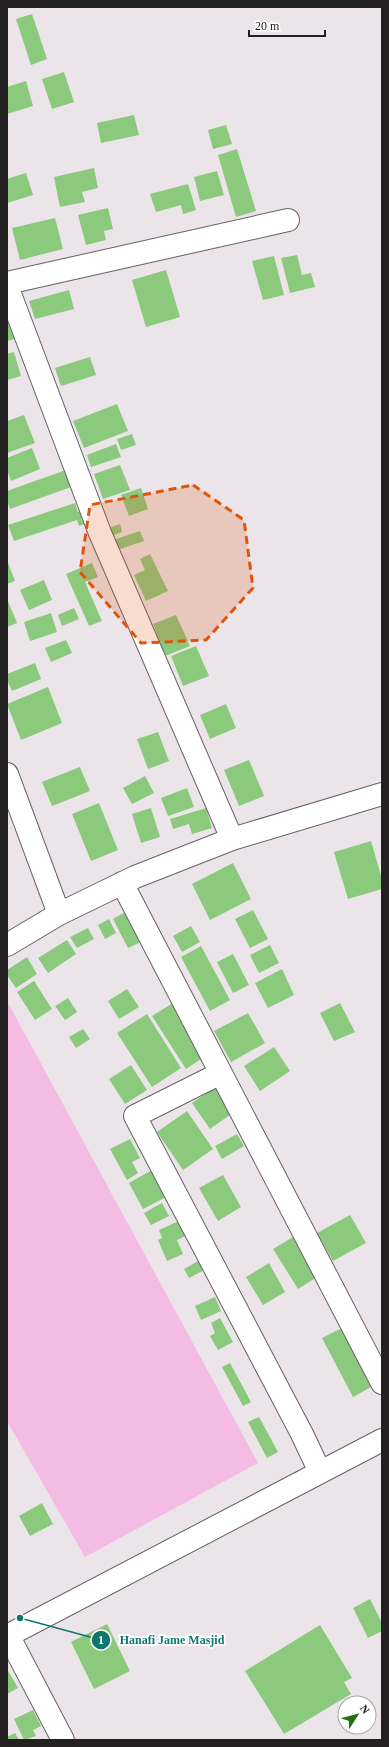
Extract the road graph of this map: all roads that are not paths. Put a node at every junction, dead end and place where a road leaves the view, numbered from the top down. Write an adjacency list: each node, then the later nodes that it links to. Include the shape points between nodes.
1 (288, 220): 2 (street)
2 (7, 282)
3 (7, 286): 6 (street, via 100,533)
4 (7, 774): 8 (street)
5 (382, 794): 6 (street)
6 (232, 839): 7 (street)
7 (122, 883): 8 (street); 10 (street)
8 (59, 914): 9 (street)
9 (7, 945)
10 (221, 1073): 11 (street); 13 (street, via 135,1116)
11 (382, 1383)
12 (382, 1440): 13 (street)
13 (320, 1472): 14 (street)
14 (8, 1635): 15 (street)
15 (63, 1740)

